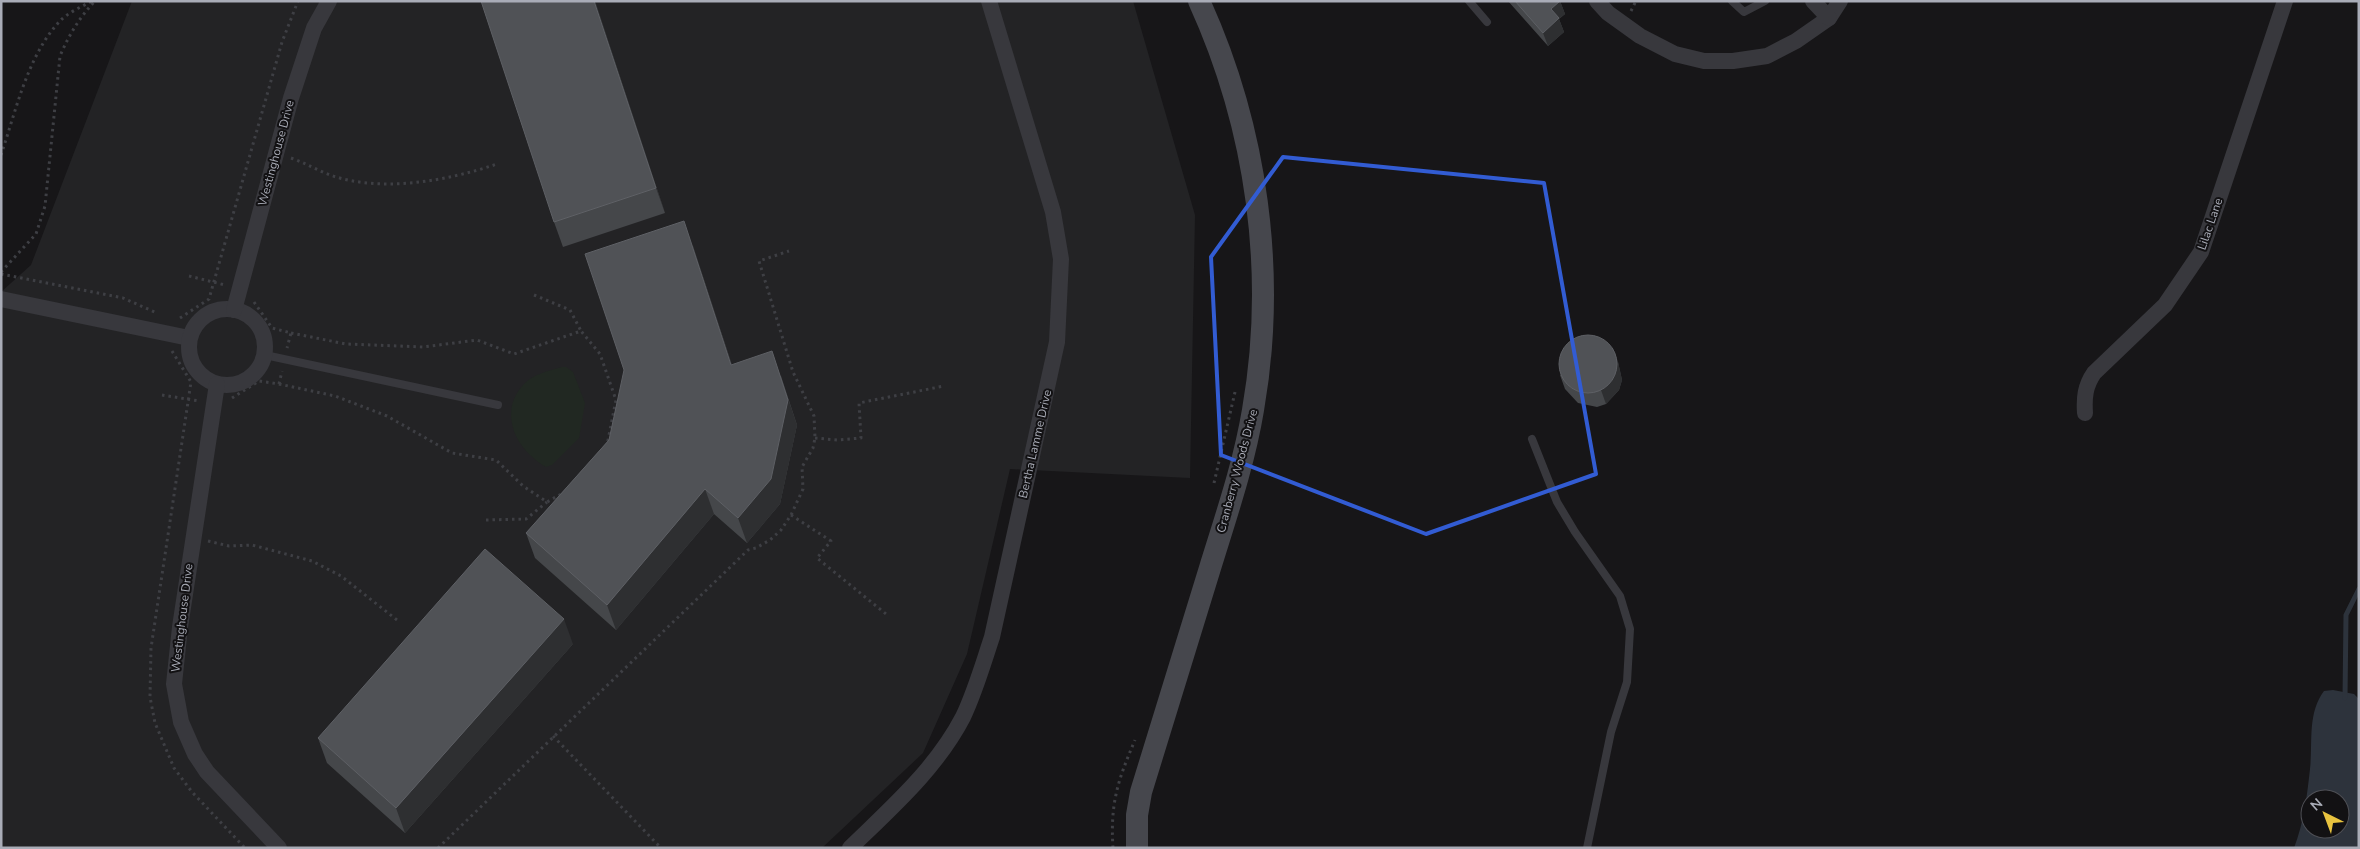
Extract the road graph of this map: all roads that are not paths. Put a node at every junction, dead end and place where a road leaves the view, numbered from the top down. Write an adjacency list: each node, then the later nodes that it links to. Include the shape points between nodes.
1 (329, 1): 14 (street, Westinghouse Drive, via 314,28 291,98)
2 (989, 1): 22 (street, Bertha Lamme Drive, via 1054,212 1062,259 1058,342 992,638 978,682 940,754 920,779)
3 (1199, 1): 23 (street, Cranberry Woods Drive, via 1229,77 1250,160 1262,262 1260,362 1253,410 1235,486 1141,792)
4 (1469, 1): 12 (lane)
5 (1597, 1): 11 (street, via 1640,36 1675,54 1704,61 1767,56)
6 (1732, 1): 7 (lane, via 1744,12)
7 (1765, 1)
8 (1813, 1): 11 (street)
9 (1840, 1): 11 (street)
10 (2285, 1): 19 (street, Lilac Lane, via 2201,252 2165,305 2094,373 2084,397)
11 (1829, 18)
12 (1487, 22)
13 (1, 299): 15 (street)
14 (234, 310): 15 (street, via 216,310 204,316); 16 (street, via 242,311 262,329)
15 (189, 338): 17 (street, via 193,365 201,376)
16 (265, 355): 17 (street, via 251,378 239,384); 18 (lane)
17 (218, 384): 21 (street, Westinghouse Drive, via 174,684 181,722 195,754 207,772)
18 (498, 406)
19 (2085, 414)
20 (1532, 439): 24 (lane, via 1557,502 1620,596 1630,629 1627,682 1611,732)
21 (279, 848)
22 (850, 848)
23 (1137, 848)
24 (1588, 848)

